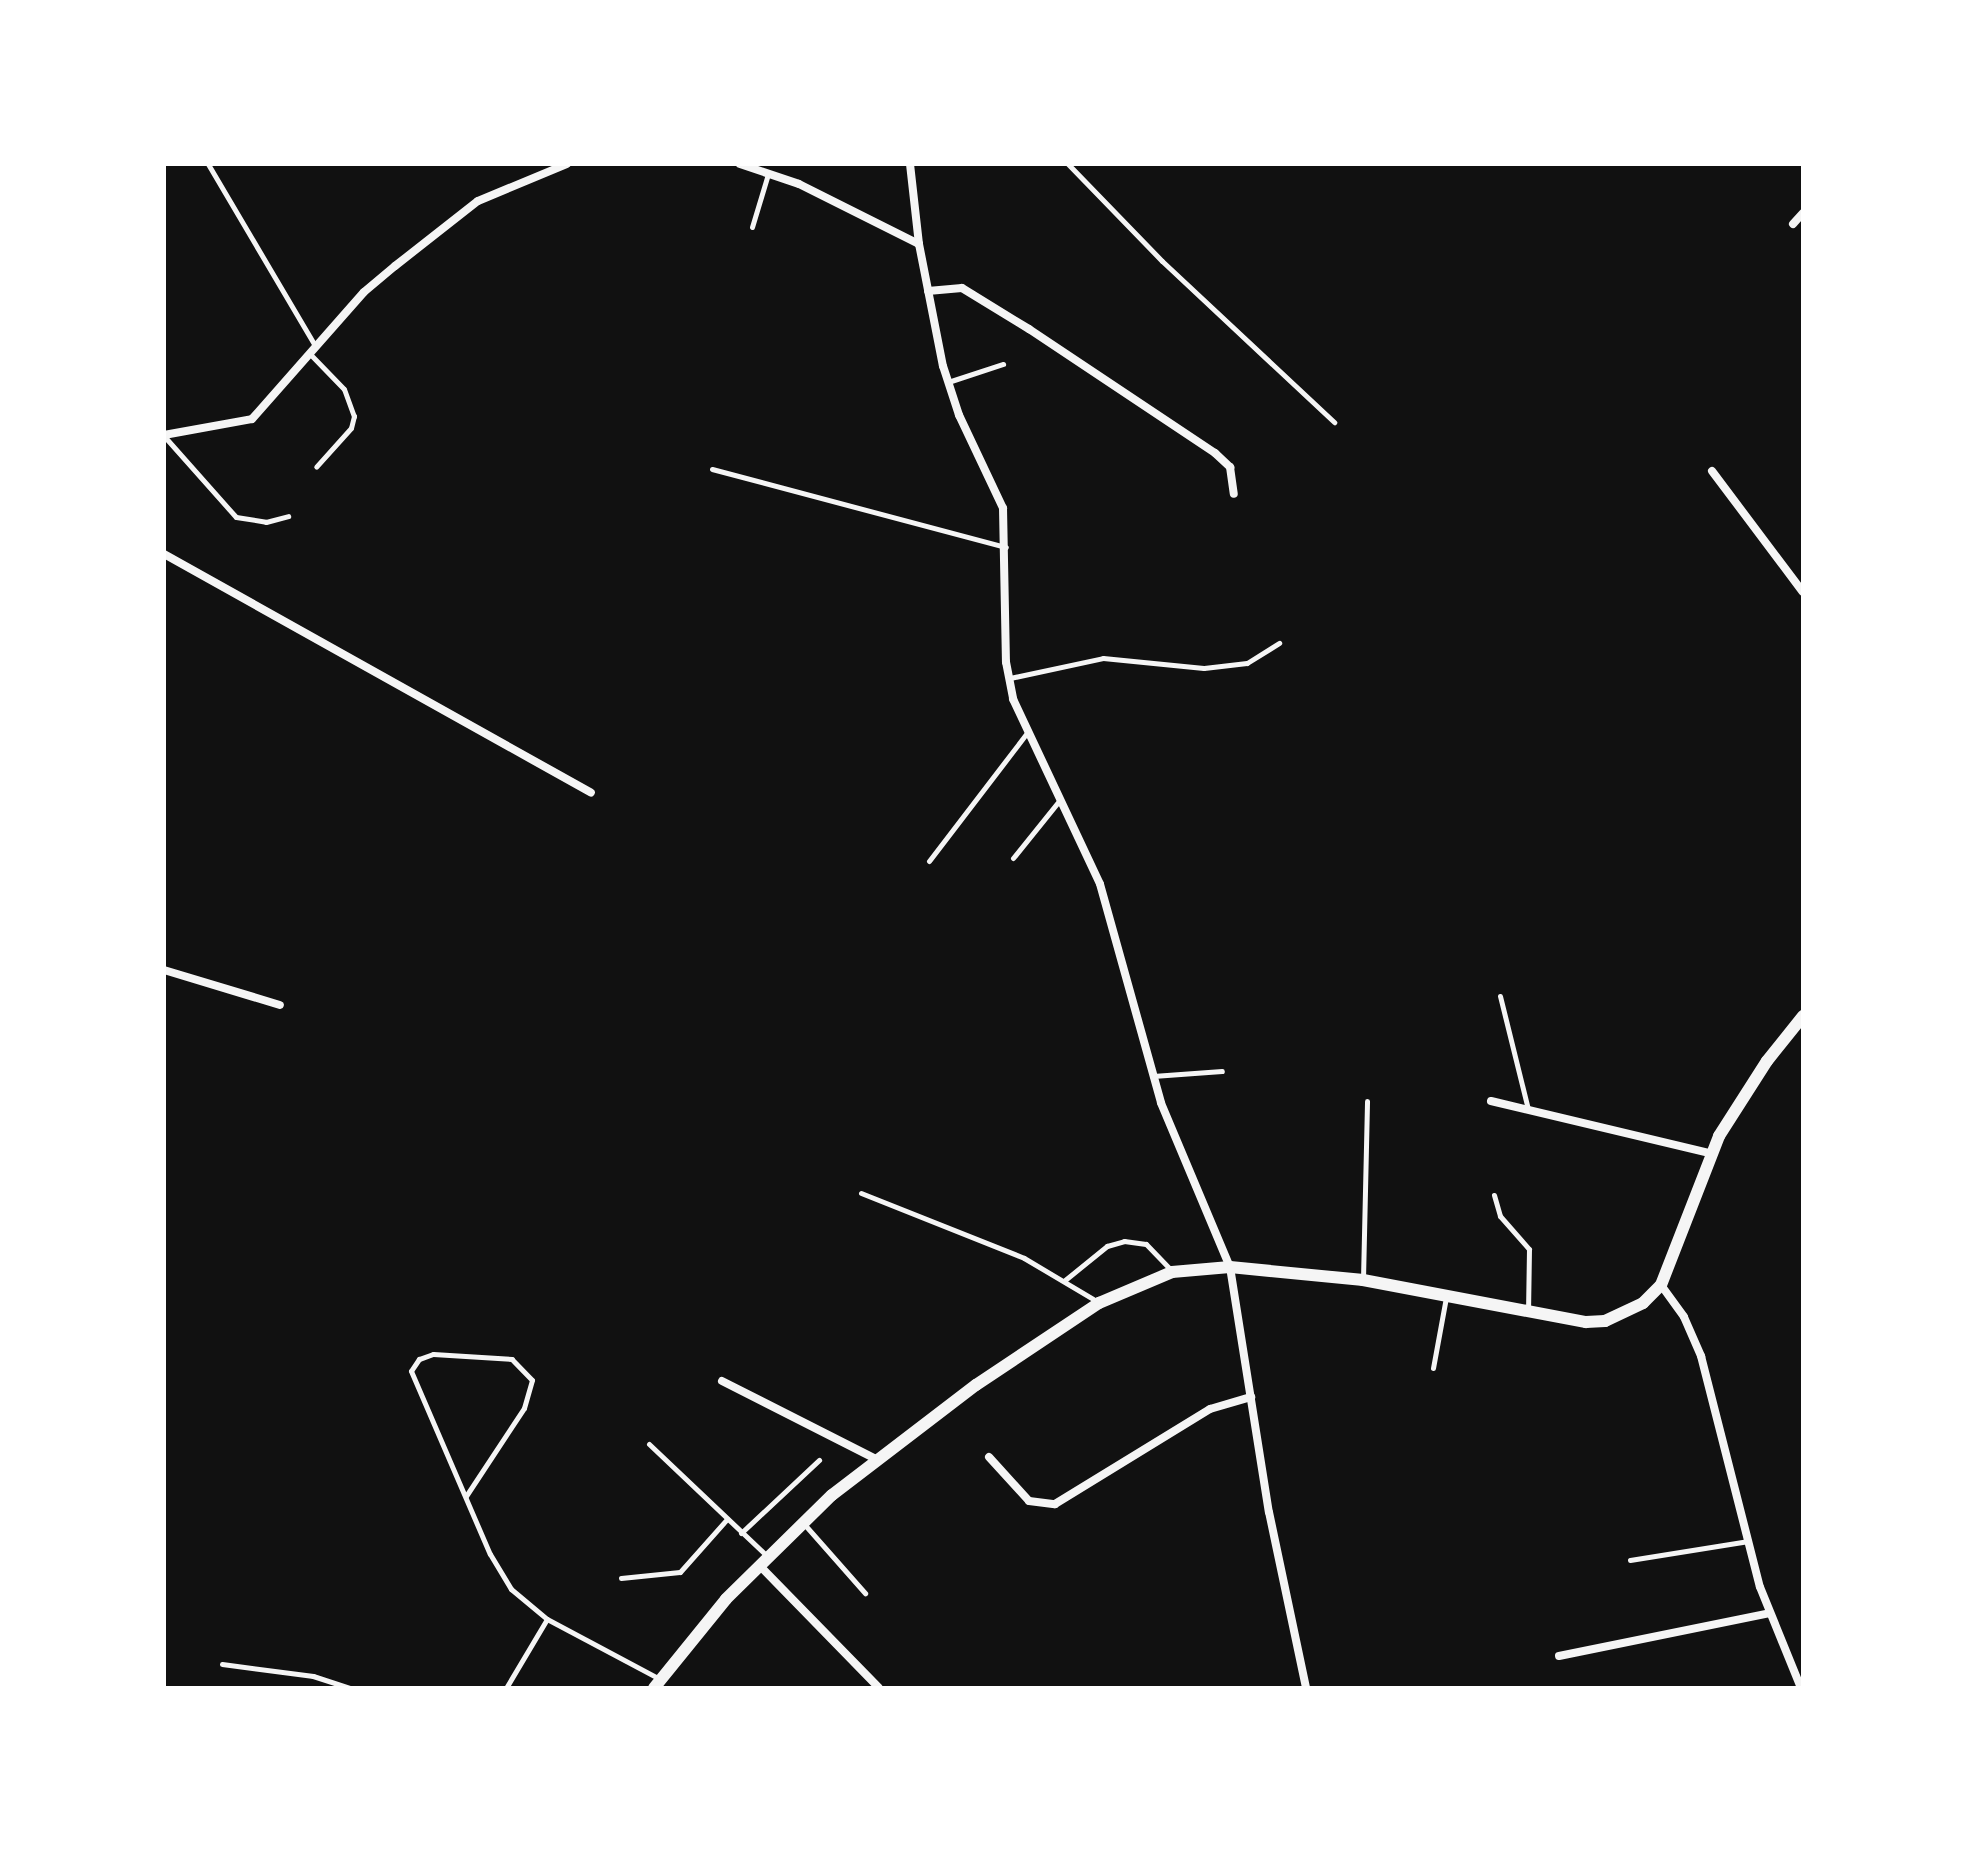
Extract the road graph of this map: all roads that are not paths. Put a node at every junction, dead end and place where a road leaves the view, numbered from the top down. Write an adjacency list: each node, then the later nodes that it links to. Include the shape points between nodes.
1 (208, 164): 12 (lane)
2 (567, 164): 12 (street, via 478,201 364,292)
3 (740, 164): 6 (street)
4 (910, 164): 10 (street)
5 (1068, 164): 15 (lane, via 1162,261)
6 (769, 172): 9 (lane); 10 (street)
7 (1803, 213): 8 (street)
8 (1793, 224)
9 (752, 227)
10 (919, 244): 11 (street)
11 (928, 291): 14 (street); 20 (street, via 962,288 1069,355 1224,460)
12 (313, 351): 16 (street, via 252,419); 17 (lane, via 344,389 354,416 351,428)
13 (1003, 364): 14 (lane)
14 (948, 382): 22 (street, via 995,486)
15 (1334, 422)
16 (164, 436): 21 (lane, via 236,517 266,522)
17 (316, 467)
18 (712, 469): 22 (lane)
19 (1712, 471): 24 (street)
20 (1234, 494)
21 (288, 516)
22 (1007, 547): 26 (street)
23 (164, 554): 28 (street)
24 (1803, 592)
25 (1279, 643): 26 (lane, via 1247,663 1204,668 1103,658)
26 (1009, 678): 27 (street)
27 (1027, 733): 29 (street); 31 (lane)
28 (591, 793)
29 (1059, 801): 30 (lane); 37 (street, via 1117,932)
30 (1013, 858)
31 (929, 861)
32 (164, 970): 34 (street)
33 (1500, 996): 40 (lane)
34 (280, 1005)
35 (1803, 1016): 41 (street, via 1767,1061)
36 (1222, 1071): 37 (lane)
37 (1153, 1076): 44 (street)
38 (1367, 1101): 47 (lane)
39 (1491, 1101): 40 (street)
40 (1528, 1109): 41 (street)
41 (1713, 1154): 48 (street)
42 (861, 1193): 46 (lane, via 1024,1258)
43 (1494, 1195): 51 (lane, via 1500,1216 1529,1249)
44 (1230, 1267): 45 (street); 47 (street); 54 (street)
45 (1172, 1272): 46 (lane, via 1146,1244 1124,1241 1107,1246); 50 (street)
46 (1065, 1280): 50 (lane)
47 (1363, 1280): 49 (street)
48 (1661, 1285): 51 (street, via 1643,1303 1605,1321); 63 (street, via 1684,1317 1701,1356)
49 (1446, 1296): 51 (street); 52 (lane)
50 (1099, 1303): 58 (street, via 976,1385)
51 (1528, 1312)
52 (1433, 1368)
53 (722, 1381): 58 (street)
54 (1251, 1397): 56 (street, via 1210,1409 1055,1504 1029,1501); 76 (street)
55 (649, 1444): 60 (lane)
56 (989, 1457)
57 (819, 1460): 62 (lane)
58 (878, 1460): 61 (street)
59 (466, 1496): 59 (lane, via 411,1371 419,1359 433,1354 512,1359 532,1380 524,1408); 69 (lane, via 511,1589)
60 (727, 1519): 62 (lane); 66 (lane, via 680,1572)
61 (803, 1523): 65 (street); 67 (lane)
62 (740, 1533): 65 (lane)
63 (1749, 1541): 64 (lane); 68 (street)
64 (1630, 1560)
65 (764, 1561): 72 (street); 75 (street)
66 (621, 1578)
67 (865, 1593)
68 (1770, 1613): 70 (street); 77 (street)
69 (547, 1619): 72 (lane); 74 (lane)
70 (1559, 1656)
71 (222, 1664): 73 (lane, via 313,1676)
72 (657, 1684)
73 (351, 1688)
74 (506, 1688)
75 (879, 1688)
76 (1306, 1688)
77 (1801, 1688)

